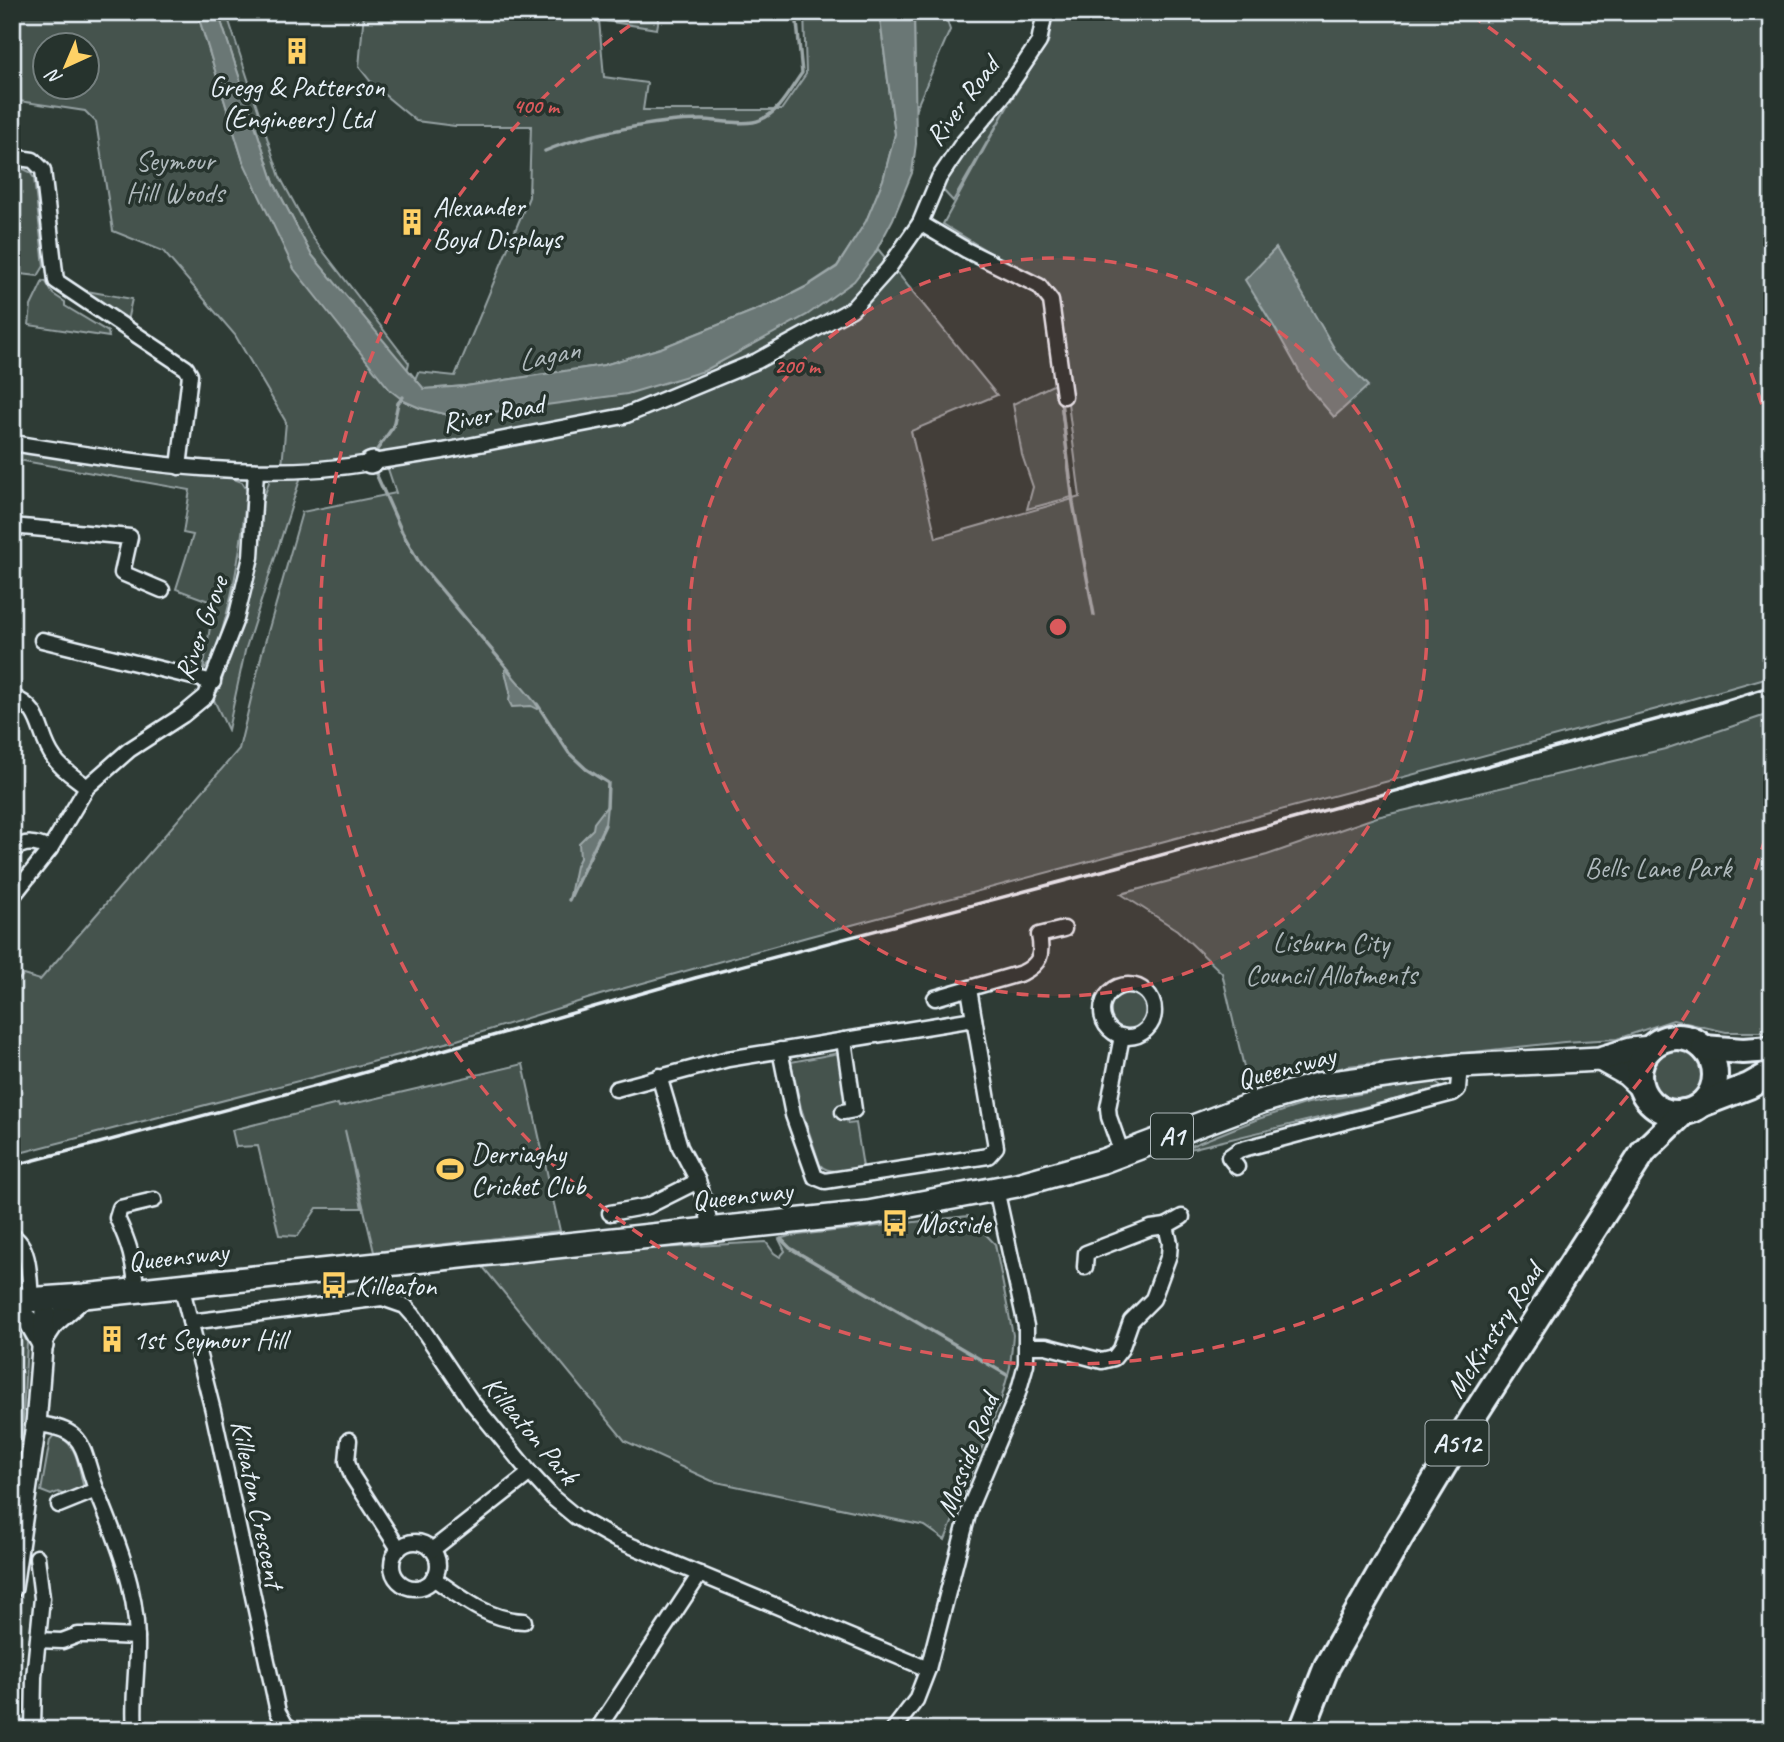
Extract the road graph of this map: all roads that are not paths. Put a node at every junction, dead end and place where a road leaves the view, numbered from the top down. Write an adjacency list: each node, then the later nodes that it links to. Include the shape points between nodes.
1 (1045, 12): 3 (street, River Road, via 1039,42 939,178)
2 (12, 157): 6 (street, via 33,160 43,170 56,281 190,375)
3 (920, 223): 4 (street, via 1039,286 1051,301); 7 (street, River Road, via 852,309 757,361 624,416 371,462)
4 (1064, 396)
5 (12, 443): 6 (street, River Road)
6 (179, 467): 7 (street, River Road)
7 (256, 471): 11 (street, River Grove, via 251,556 236,619)
8 (12, 526): 9 (street, via 130,537 122,573)
9 (162, 590)
10 (42, 640): 11 (street)
11 (213, 682): 13 (street, River Grove, via 206,696 183,716 129,750)
12 (12, 697): 13 (street, via 34,711 52,757)
13 (87, 787): 14 (street, River Grove)
14 (50, 849): 15 (street, via 33,843); 16 (street, River Grove)
15 (12, 850)
16 (13, 892)
17 (1064, 929): 18 (street, via 1039,935 1041,958 1034,967)
18 (969, 989): 19 (street); 20 (street)
19 (935, 998)
20 (974, 1020): 22 (street); 26 (street, via 996,1147 988,1156 968,1160 825,1181 815,1177 793,1115)
21 (1122, 1036): 36 (street, via 1108,1108)
22 (844, 1040): 26 (street); 34 (street, via 854,1110)
23 (1651, 1048): 24 (highway, A1, via 1660,1041 1683,1037); 27 (main road, Queensway / A1); 32 (highway, via 1641,1066)
24 (1703, 1048): 25 (highway, A1); 33 (highway, via 1715,1070 1714,1083 1710,1094)
25 (1772, 1049)
26 (780, 1050): 30 (street)
27 (1600, 1059): 28 (main road, Queensway / A1); 32 (main road, via 1627,1074)
28 (1460, 1066): 36 (main road, Queensway / A1, via 1317,1085); 37 (street, via 1458,1089 1452,1093 1239,1150 1229,1157)
29 (1772, 1073): 33 (highway)
30 (659, 1076): 31 (street); 38 (street, via 680,1147)
31 (616, 1089)
32 (1645, 1093): 33 (highway, via 1659,1108 1671,1112); 35 (highway, McKinstry Road / A512)
33 (1693, 1108): 35 (highway, McKinstry Road / A512)
34 (843, 1112)
35 (1644, 1151): 75 (highway, McKinstry Road / A512, via 1400,1538 1328,1666)
36 (1122, 1154): 39 (main road, Queensway / A1)
37 (1237, 1167)
38 (698, 1181): 41 (street, via 648,1206); 44 (street)
39 (996, 1189): 44 (main road, Queensway / A1, via 868,1213); 53 (street, Mosside Road)
40 (153, 1200): 48 (street, via 120,1208 117,1219 131,1248)
41 (610, 1213)
42 (1182, 1217): 43 (street)
43 (1166, 1226): 46 (street, via 1151,1228 1086,1260); 53 (street, via 1168,1255 1153,1299 1131,1321 1114,1358 1102,1361 1046,1346)
44 (710, 1228): 47 (main road, Queensway / A1)
45 (12, 1236): 50 (street, via 20,1240 24,1251)
46 (1078, 1240)
47 (180, 1285): 48 (main road, Queensway / A1); 51 (street, Killeaton Crescent)
48 (136, 1290): 49 (main road, Queensway / A1)
49 (83, 1296): 50 (main road, Queensway / A1); 52 (street, via 54,1323)
50 (25, 1301): 52 (street); 52 (street, via 27,1320)
51 (190, 1322): 56 (street, Killeaton Park, via 382,1297 405,1306 471,1401); 72 (street, Killeaton Crescent, via 278,1712)
52 (44, 1342): 54 (street)
53 (1028, 1346): 69 (street, Mosside Road, via 1018,1393 966,1519)
54 (36, 1424): 57 (street, via 59,1427 77,1438); 58 (street)
55 (349, 1440): 60 (street, via 352,1476)
56 (530, 1474): 61 (street); 63 (street, Killeaton Park, via 552,1498 586,1523)
57 (96, 1490): 59 (street); 67 (street, via 129,1577)
58 (19, 1504): 65 (street)
59 (59, 1505)
60 (399, 1549): 61 (street, via 419,1542); 64 (street, via 393,1562 400,1582 421,1587)
61 (432, 1550): 64 (street, via 438,1567)
62 (37, 1557): 68 (street, via 42,1598)
63 (700, 1574): 69 (street, Killeaton Park); 73 (street)
64 (433, 1578): 66 (street, via 482,1612 506,1621)
65 (12, 1588)
66 (524, 1621)
67 (137, 1637): 68 (street, via 91,1634 62,1641); 71 (street)
68 (38, 1640): 70 (street)
69 (928, 1669): 74 (street, Mosside Road, via 916,1700)
70 (33, 1730)
71 (135, 1730)
72 (293, 1730)
73 (597, 1730)
74 (893, 1730)
75 (1302, 1730)

